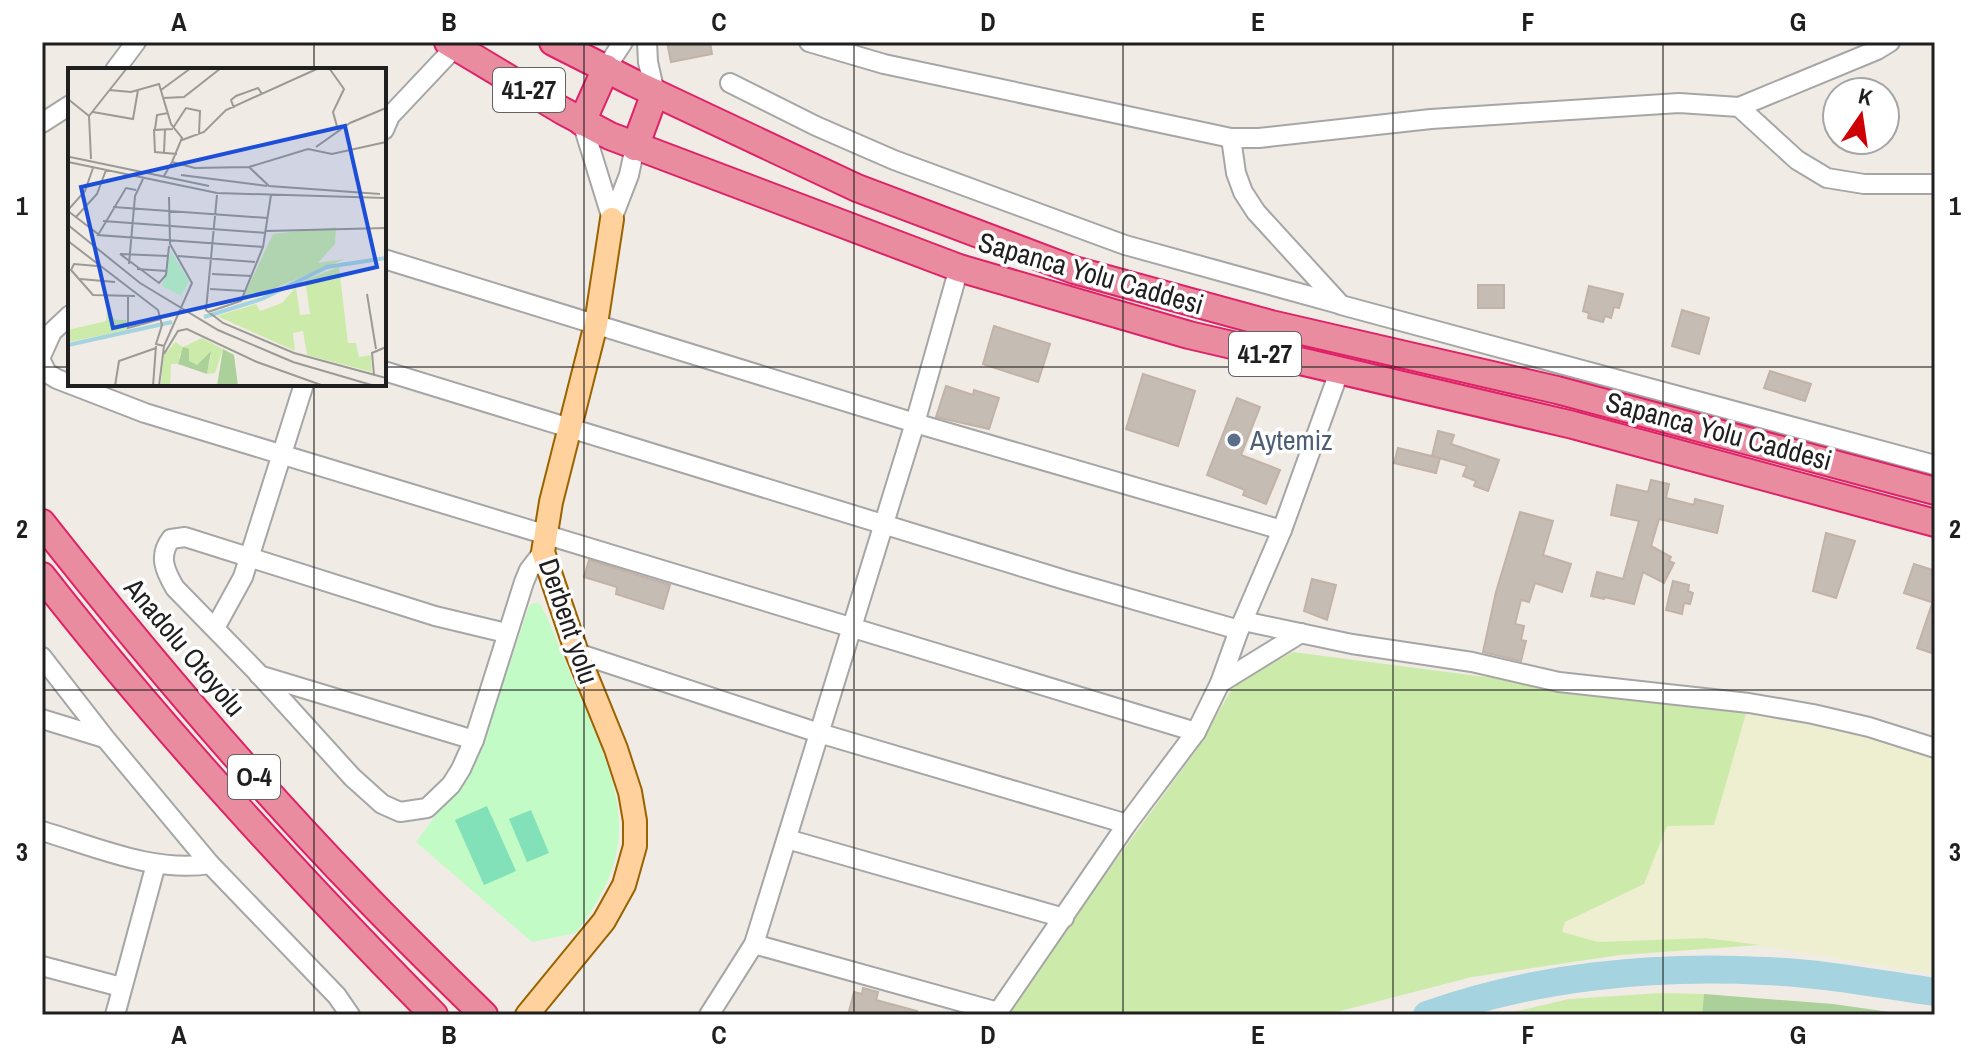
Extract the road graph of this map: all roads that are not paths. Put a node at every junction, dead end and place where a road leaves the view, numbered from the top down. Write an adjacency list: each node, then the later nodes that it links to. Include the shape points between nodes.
1 (136, 42): 8 (street)
2 (553, 42): 9 (highway, Sapanca Yolu Caddesi)
3 (623, 42): 9 (street)
4 (647, 42): 11 (street)
5 (809, 42): 17 (street, via 884,64)
6 (1890, 42): 13 (street)
7 (452, 44): 14 (street); 15 (highway, Sapanca Yolu Caddesi / 41-27)
8 (116, 68)
9 (606, 68): 11 (highway, Sapanca Yolu Caddesi); 15 (highway)
10 (730, 83): 23 (street, via 894,160 1125,245)
11 (655, 93): 18 (highway); 37 (highway, Sapanca Yolu Caddesi, via 857,188 1074,270)
12 (68, 106): 16 (street)
13 (1739, 107): 17 (street, via 1605,107); 19 (street, via 1797,160 1827,178)
14 (386, 120)
15 (582, 122): 18 (highway, Sapanca Yolu Caddesi / 41-27); 20 (street)
16 (42, 123)
17 (1231, 138): 23 (street, via 1236,173 1256,212)
18 (635, 147): 20 (street); 22 (highway, Sapanca Yolu Caddesi / 41-27)
19 (1935, 184)
20 (612, 219): 25 (main road, Derbent yolu)
21 (386, 260): 25 (street)
22 (959, 268): 29 (highway, Sapanca Yolu Caddesi / 41-27); 33 (street)
23 (1341, 305): 36 (street)
24 (68, 317): 26 (street, via 52,332)
25 (596, 324): 33 (street); 34 (main road, Derbent yolu)
26 (42, 354)
27 (42, 364): 30 (street, via 47,373)
28 (386, 372): 34 (street)
29 (1339, 372): 39 (highway, Sapanca Yolu Caddesi / 41-27, via 1573,425); 41 (street)
30 (68, 383)
31 (74, 386): 35 (street)
32 (303, 386): 35 (street)
33 (915, 423): 40 (street); 41 (street)
34 (570, 429): 40 (street); 42 (main road, Derbent yolu)
35 (281, 455): 42 (street); 43 (street)
36 (1935, 465)
37 (1935, 491)
38 (42, 523): 73 (highway, Anadolu Otoyolu / O-4, via 262,786)
39 (1935, 523)
40 (883, 525): 45 (street); 47 (street)
41 (1282, 530): 45 (street)
42 (544, 544): 47 (street); 48 (street); 50 (main road, Derbent yolu)
43 (250, 556): 46 (street); 46 (street, via 185,537 171,539 166,546 163,563 170,580); 48 (street, via 435,616)
44 (42, 576): 72 (highway, O-4, via 239,811)
45 (1241, 626): 49 (street); 53 (street)
46 (215, 628): 52 (street)
47 (851, 629): 55 (street); 56 (street)
48 (506, 633): 58 (street)
49 (1301, 633): 53 (street); 59 (street, via 1559,682 1789,710)
50 (577, 653): 56 (street); 74 (main road, Derbent yolu, via 630,792 635,821 632,866 604,921)
51 (42, 657): 57 (street)
52 (259, 675): 58 (street); 58 (street, via 352,777 392,810 414,811 437,801)
53 (1220, 683): 55 (street)
54 (42, 719): 57 (street)
55 (1196, 732): 60 (street)
56 (819, 733): 60 (street); 62 (street)
57 (105, 738): 64 (street)
58 (474, 740)
59 (1935, 748)
60 (1127, 824): 65 (street)
61 (42, 831): 63 (street)
62 (787, 839): 65 (street); 66 (street)
63 (156, 864): 64 (street); 68 (street)
64 (210, 864): 71 (street)
65 (1064, 918): 69 (street)
66 (754, 944): 69 (street); 75 (street)
67 (42, 966): 68 (street)
68 (121, 987): 70 (street)
69 (997, 1014)
70 (115, 1015)
71 (350, 1015)
72 (434, 1015)
73 (484, 1015)
74 (527, 1015)
75 (709, 1015)

